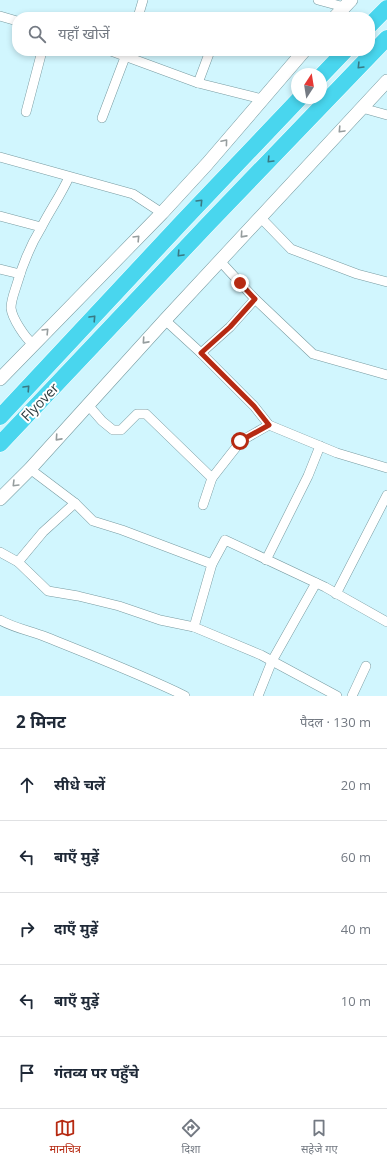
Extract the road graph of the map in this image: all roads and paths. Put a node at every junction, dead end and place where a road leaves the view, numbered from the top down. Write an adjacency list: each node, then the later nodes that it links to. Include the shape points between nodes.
1 (143, 0): 5 (street)
2 (318, 0): 3 (street)
3 (343, 8)
4 (387, 8): 8 (highway)
5 (139, 12)
6 (0, 16): 7 (street)
7 (12, 20)
8 (375, 20)
9 (387, 38): 10 (highway, Flyover, one-way to 10)
10 (375, 50)
11 (41, 56): 24 (street)
12 (125, 56): 26 (street)
13 (133, 56): 20 (street)
14 (208, 56): 20 (street)
15 (300, 56): 21 (main road)
16 (340, 56): 18 (highway)
17 (370, 56): 46 (highway, Flyover, one-way to 46)
18 (327, 70)
19 (387, 81): 23 (main road)
20 (198, 83): 21 (street)
21 (262, 99): 29 (main road, one-way to 21)
22 (294, 104): 44 (highway, Flyover, one-way to 22)
23 (362, 108): 25 (street); 31 (main road, one-way to 31)
24 (26, 112)
25 (387, 115)
26 (102, 118)
27 (0, 157): 28 (street)
28 (70, 177): 29 (street, via 133,194); 32 (street)
29 (162, 213): 39 (main road, one-way to 29)
30 (0, 216): 32 (street)
31 (260, 217): 33 (main road, one-way to 33); 36 (street, via 291,249 357,274)
32 (41, 227): 35 (street)
33 (220, 261): 37 (street); 38 (main road)
34 (0, 269): 35 (street)
35 (20, 274): 39 (street, via 11,309 28,340)
36 (387, 282)
37 (255, 299): 40 (street, via 230,327); 41 (street, via 313,354)
38 (165, 320): 40 (street); 43 (main road, one-way to 43)
39 (33, 344): 42 (main road)
40 (201, 353): 45 (street, via 254,406)
41 (387, 375)
42 (0, 379)
43 (88, 405): 49 (main road, one-way to 49); 50 (street, via 113,430 121,430 137,414 146,414)
44 (0, 417)
45 (269, 425): 47 (street); 50 (street, via 240,441)
46 (0, 444)
47 (320, 446): 48 (street); 56 (street)
48 (387, 468)
49 (30, 469): 52 (main road, one-way to 52); 53 (street)
50 (212, 478): 54 (street)
51 (387, 495): 60 (street)
52 (0, 499)
53 (75, 503): 57 (street, via 43,532); 58 (street, via 93,521)
54 (203, 504)
55 (0, 552): 57 (street)
56 (266, 560): 58 (street, via 225,540); 59 (street)
57 (18, 562): 63 (street, via 48,591 119,606 160,620)
58 (212, 564): 63 (street)
59 (316, 583): 60 (street); 64 (street)
60 (336, 594): 62 (street)
61 (0, 620): 66 (street, via 152,680)
62 (387, 622)
63 (194, 627): 64 (street)
64 (272, 662): 67 (street); 68 (street)
65 (366, 666): 69 (street)
66 (185, 696)
67 (258, 696)
68 (337, 696)
69 (352, 696)

